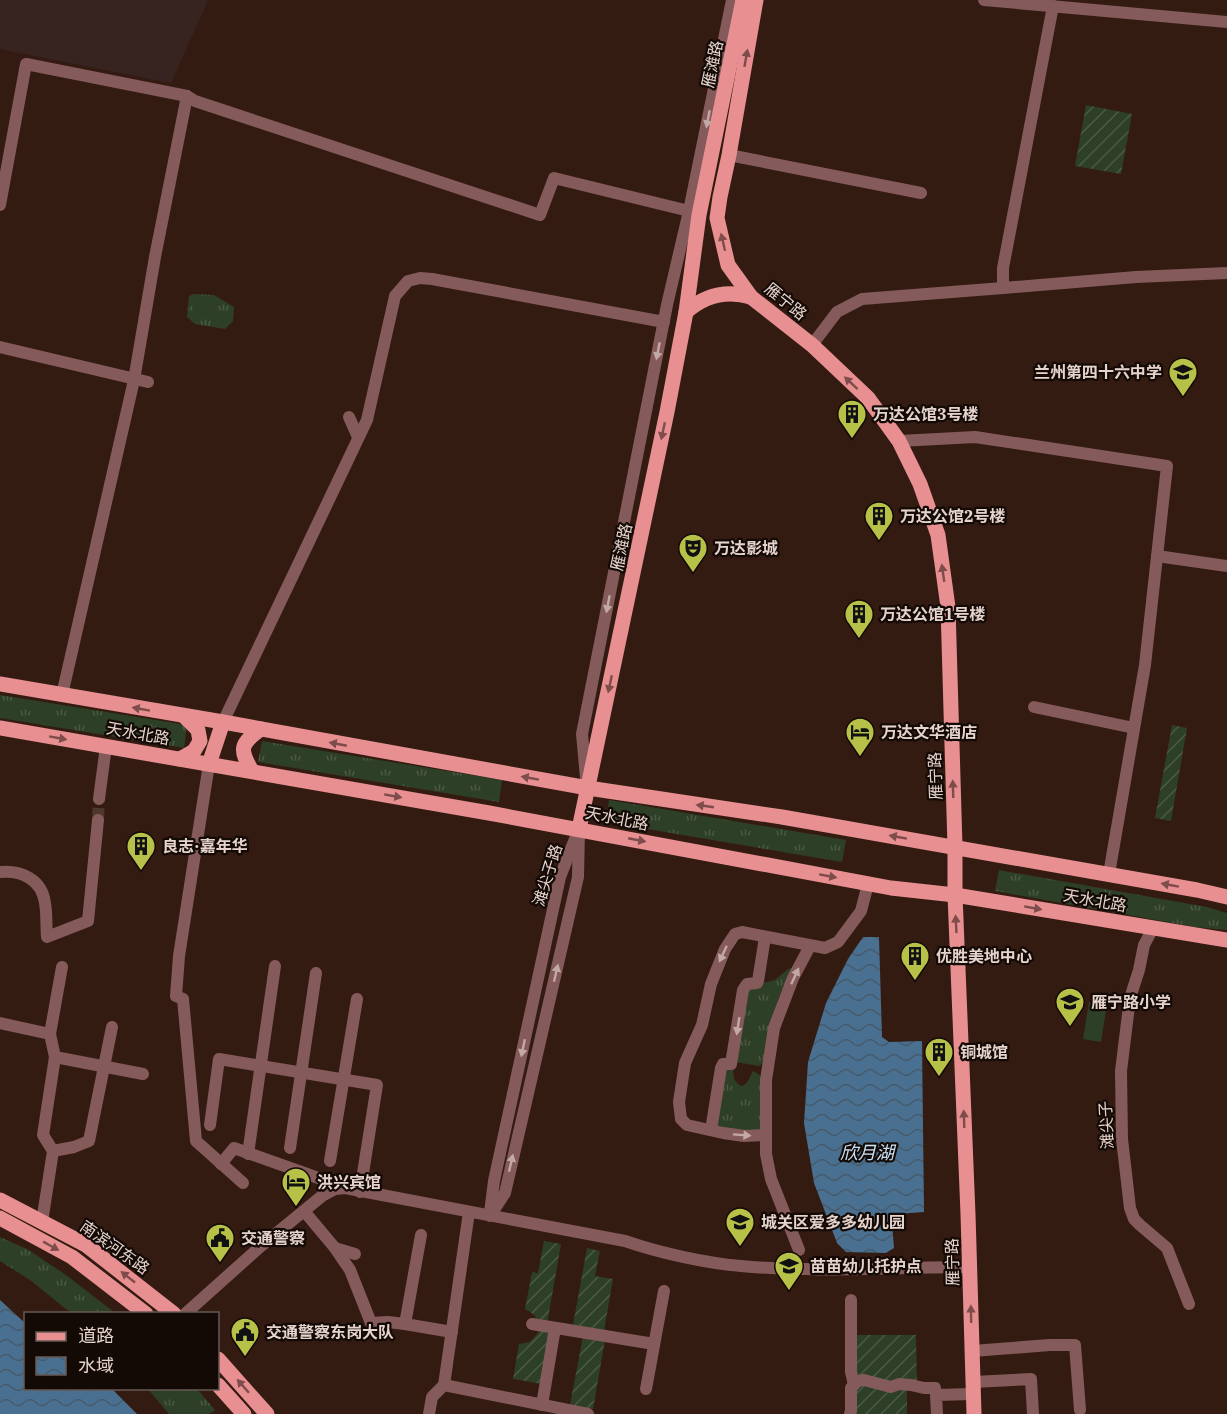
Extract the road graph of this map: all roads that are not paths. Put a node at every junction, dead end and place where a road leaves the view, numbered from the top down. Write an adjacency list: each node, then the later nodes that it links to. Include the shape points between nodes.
1 (732, 0): 12 (street, one-way to 12)
2 (743, 0): 12 (main road, 雁滩路)
3 (756, 0): 9 (main road, 雁滩路, one-way to 3)
4 (984, 0): 6 (street)
5 (1073, 4): 6 (street); 7 (street)
6 (1053, 6): 15 (street, via 1003,268)
7 (1227, 22)
8 (186, 96): 11 (street, via 26,64); 12 (street, via 540,215 554,178); 21 (street)
9 (729, 155): 10 (street); 13 (main road, 雁滩路)
10 (921, 193)
11 (0, 205)
12 (694, 213): 17 (main road, 雁滩路); 18 (street)
13 (717, 218): 16 (main road, 雁宁路, one-way to 13, via 728,265)
14 (1227, 273): 15 (street)
15 (1003, 288): 19 (street, via 862,299 837,312)
16 (751, 297): 17 (main road, via 717,295); 19 (main road, 雁宁路)
17 (686, 312): 40 (main road, 雁滩路, one-way to 40)
18 (664, 322): 24 (street, via 432,279 408,281 395,296 368,420); 40 (street, one-way to 40, via 582,734)
19 (812, 345): 25 (main road, 雁宁路, one-way to 19, via 868,398)
20 (0, 347): 21 (street)
21 (134, 380): 22 (street); 29 (street)
22 (148, 382)
23 (349, 417): 24 (street)
24 (358, 437): 32 (street)
25 (899, 441): 26 (street, via 975,437 1167,466); 44 (main road, 雁宁路, one-way to 25, via 948,606 938,535)
26 (1157, 556): 27 (street); 34 (street)
27 (1227, 566)
28 (0, 684): 29 (main road, 天水北路)
29 (62, 695): 31 (main road, 天水北路, one-way to 29)
30 (1034, 707): 34 (street)
31 (184, 716): 32 (main road, 天水北路); 37 (main road, via 198,730 201,741 194,751)
32 (223, 722): 35 (main road, 天水北路); 38 (main road)
33 (0, 728): 36 (main road, 天水北路, one-way to 36)
34 (1134, 728): 46 (street)
35 (261, 729): 39 (main road, via 243,748); 40 (main road, 天水北路, one-way to 35)
36 (106, 746): 37 (main road, 天水北路); 41 (street)
37 (180, 759): 38 (main road, 天水北路)
38 (209, 764): 39 (main road, 天水北路); 74 (street, via 176,996 183,999 196,1141)
39 (252, 771): 43 (main road, 天水北路, one-way to 43)
40 (588, 788): 43 (main road, 雁滩路); 44 (main road, 天水北路, one-way to 40)
41 (99, 799)
42 (98, 820): 45 (street, via 88,921 47,936 45,901 39,886 25,874)
43 (579, 829): 47 (main road, 天水北路, one-way to 47); 81 (street, 滩尖子路, via 560,878 494,1181)
44 (955, 847): 46 (main road, 天水北路); 48 (main road, 雁宁路)
45 (0, 872)
46 (1109, 874): 49 (main road, 天水北路, one-way to 46)
47 (868, 884): 48 (main road, 天水北路); 53 (street, via 861,911 838,942 825,948)
48 (955, 895): 50 (main road, 天水北路, one-way to 50); 88 (main road, 雁宁路, one-way to 48)
49 (1227, 897)
50 (1152, 928): 52 (main road, 天水北路); 91 (street, 滩尖子, via 1130,998 1121,1071 1122,1139 1134,1219 1167,1248)
51 (765, 937): 53 (street); 68 (street, one-way to 68, via 758,981 747,984 743,990 731,1064 721,1068); 68 (street, one-way to 68, via 735,934 711,984 702,1025 685,1063 679,1102 681,1119 687,1125)
52 (1227, 940)
53 (810, 946): 69 (street, one-way to 53, via 766,1080 774,1028)
54 (275, 966): 63 (street)
55 (62, 967): 60 (street)
56 (316, 973): 64 (street)
57 (357, 999): 66 (street)
58 (0, 1023): 60 (street)
59 (112, 1027): 62 (street)
60 (50, 1034): 61 (street)
61 (55, 1057): 62 (street); 71 (street, via 43,1135)
62 (104, 1066): 65 (street); 71 (street, via 89,1141)
63 (261, 1066): 64 (street); 67 (street, via 219,1059); 72 (street)
64 (302, 1073): 66 (street); 70 (street)
65 (143, 1074)
66 (344, 1080): 73 (street); 77 (street, via 377,1085)
67 (210, 1125)
68 (711, 1130): 69 (street, one-way to 69)
69 (765, 1135): 86 (street, via 771,1179)
70 (290, 1148)
71 (53, 1150): 83 (street)
72 (248, 1154): 74 (street, via 234,1148); 76 (street, via 324,1180)
73 (330, 1161)
74 (221, 1164): 75 (street)
75 (243, 1183)
76 (334, 1190): 77 (street); 79 (street)
77 (360, 1192): 80 (street)
78 (0, 1200): 83 (main road, 南滨河东路)
79 (304, 1211): 85 (street); 94 (street)
80 (470, 1212): 81 (street); 98 (street)
81 (490, 1216): 88 (street, via 738,1266 831,1270)
82 (0, 1218): 92 (main road, 南滨河东路, one-way to 92, via 72,1257)
83 (42, 1222): 93 (main road, 南滨河东路, one-way to 83, via 86,1245)
84 (421, 1235): 95 (street)
85 (334, 1248): 87 (street); 95 (street, via 350,1270 371,1323)
86 (799, 1250)
87 (355, 1254)
88 (970, 1267): 100 (main road, 雁宁路, one-way to 88)
89 (664, 1291): 99 (street)
90 (851, 1300): 103 (street)
91 (1189, 1304)
92 (143, 1312)
93 (171, 1312)
94 (187, 1312)
95 (405, 1324): 98 (street)
96 (532, 1324): 97 (street)
97 (555, 1328): 99 (street); 108 (street)
98 (452, 1332): 102 (street)
99 (654, 1344): 106 (street)
100 (972, 1351): 105 (main road, 雁宁路); 109 (street, via 1075,1345)
101 (219, 1360): 111 (main road, one-way to 101)
102 (444, 1385): 108 (street); 112 (street, via 432,1397)
103 (854, 1385): 107 (street, via 864,1380 891,1387 911,1385 935,1388); 114 (street)
104 (219, 1386): 110 (main road)
105 (973, 1388): 107 (street); 116 (main road, 雁宁路); 117 (street, via 1031,1379)
106 (646, 1389)
107 (936, 1395): 115 (street)
108 (543, 1405): 113 (street)
109 (1080, 1410)
110 (244, 1414)
111 (267, 1414)
112 (429, 1414)
113 (588, 1414)
114 (849, 1414)
115 (936, 1414)
116 (974, 1414)
117 (1033, 1414)

